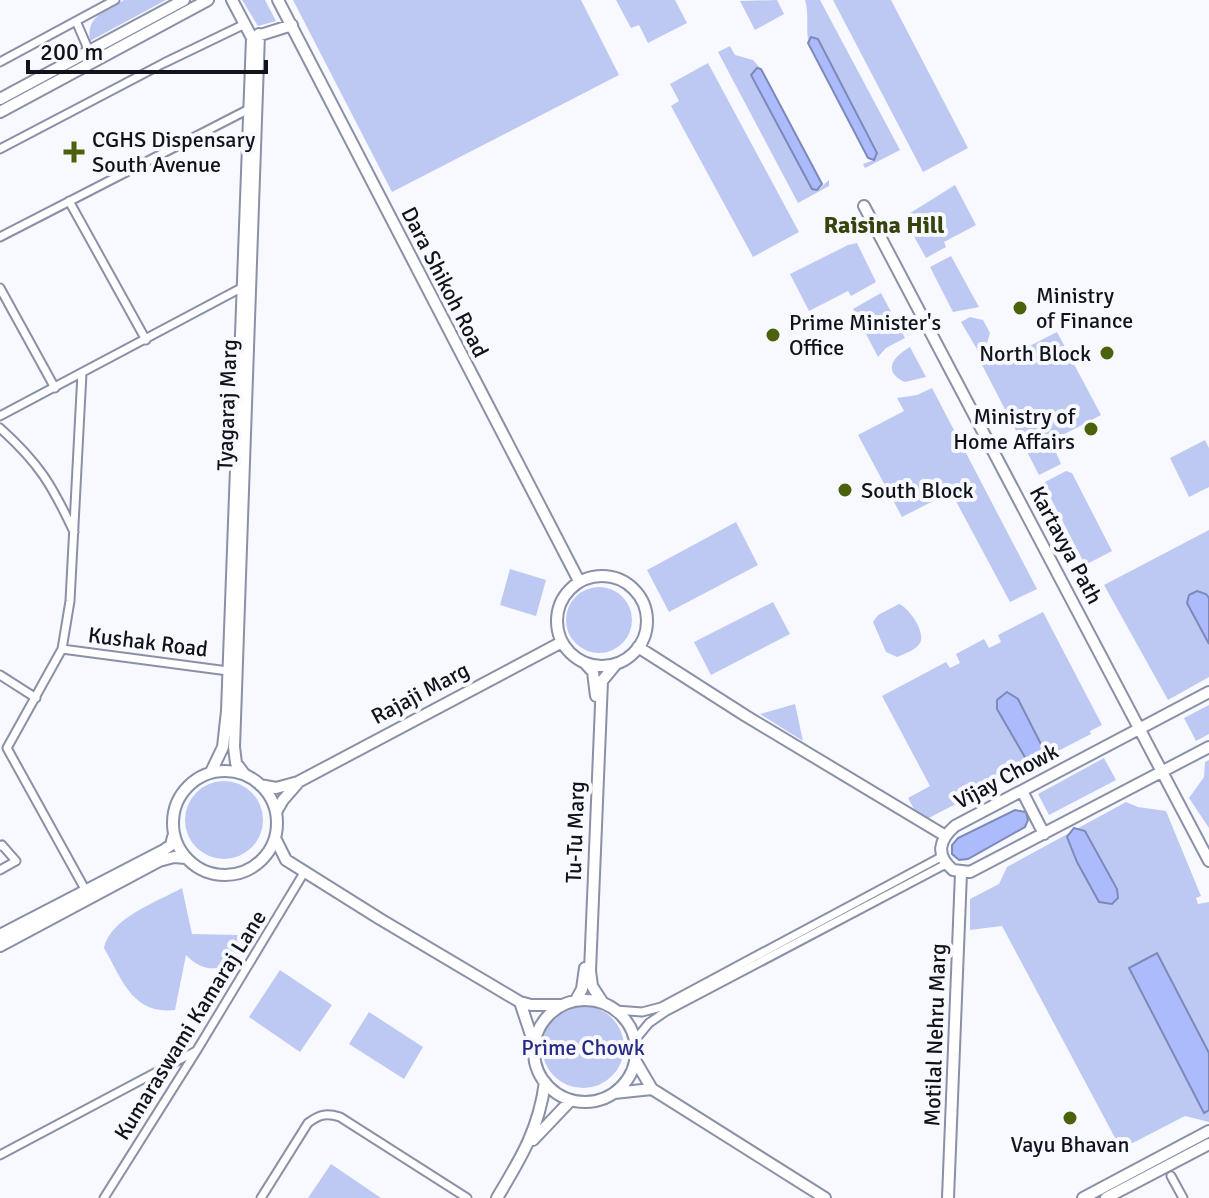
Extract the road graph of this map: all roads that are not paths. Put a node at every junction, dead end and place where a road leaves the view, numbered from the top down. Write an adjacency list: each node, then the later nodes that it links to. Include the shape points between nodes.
1 (115, 0): 6 (street)
2 (184, 0): 10 (main road)
3 (208, 0): 14 (main road)
4 (232, 0): 7 (main road, Tyagaraj Marg)
5 (278, 0): 8 (main road, Dara Shikoh Road)
6 (76, 21): 10 (street); 11 (street)
7 (245, 24): 9 (main road, Tyagaraj Marg); 15 (street)
8 (292, 25): 9 (main road); 27 (main road, Dara Shikoh Road)
9 (255, 36): 13 (main road, Tyagaraj Marg); 38 (main road, Tyagaraj Marg)
10 (89, 51): 12 (main road)
11 (0, 62)
12 (0, 99)
13 (249, 109): 16 (street); 19 (main road, Tyagaraj Marg)
14 (0, 112)
15 (0, 149)
16 (69, 201): 18 (street); 21 (street)
17 (864, 206): 37 (main road, Kartavya Path)
18 (0, 237)
19 (243, 287): 21 (street); 33 (main road, Tyagaraj Marg)
20 (0, 288): 23 (street)
21 (146, 340): 22 (street)
22 (82, 373): 23 (street); 26 (street)
23 (55, 388): 24 (street)
24 (0, 416)
25 (0, 428): 26 (street, via 52,486)
26 (75, 534): 30 (street)
27 (579, 581): 28 (main road, via 560,603 557,623); 29 (main road, via 603,576 635,591 647,627)
28 (562, 642): 31 (main road); 43 (main road, Rajaji Marg)
29 (638, 647): 32 (main road); 48 (main road)
30 (62, 649): 33 (street, Kushak Road); 36 (street)
31 (584, 662): 32 (main road); 63 (main road, Tu-Tu Marg, via 593,672 596,692 585,977)
32 (616, 664): 65 (main road, Tu-Tu Marg, via 602,681 594,852 590,971)
33 (228, 671): 38 (main road, Tyagaraj Marg)
34 (0, 675): 36 (street)
35 (1209, 692): 37 (main road, Vijay Chowk)
36 (36, 698): 60 (street, via 7,748)
37 (1140, 728): 41 (main road, Kartavya Path); 45 (main road, Vijay Chowk)
38 (228, 747): 40 (main road, Tyagaraj Marg); 42 (main road, Tyagaraj Marg)
39 (1209, 747): 41 (main road)
40 (211, 772): 42 (main road); 49 (main road, via 181,794 173,814)
41 (1162, 772): 47 (main road); 55 (main road, Kartavya Path)
42 (245, 775): 44 (main road)
43 (298, 782): 44 (main road, Rajaji Marg, via 276,788); 46 (main road, Rajaji Marg)
44 (260, 785): 46 (main road)
45 (1022, 791): 47 (main road); 48 (main road, Vijay Chowk)
46 (276, 813): 50 (main road)
47 (1044, 834): 59 (main road)
48 (944, 835): 54 (main road, Vijay Chowk)
49 (174, 836): 52 (main road); 60 (main road, via 164,850)
50 (275, 838): 53 (main road); 56 (main road)
51 (0, 846): 57 (street, via 16,861)
52 (186, 858): 56 (main road, via 204,872 223,876); 60 (main road, via 166,858)
53 (286, 860): 56 (main road); 58 (main road)
54 (944, 861): 59 (main road); 67 (street, via 661,1007); 68 (street, via 665,1012)
55 (1209, 861)
56 (258, 864)
57 (0, 870)
58 (305, 871): 64 (main road); 70 (street, Kumaraswami Kamaraj Lane)
59 (961, 873): 86 (main road, Motilal Nehru Marg)
60 (88, 894): 61 (main road); 62 (main road)
61 (0, 935)
62 (0, 946)
63 (576, 1000): 65 (main road); 66 (main road)
64 (520, 1002): 66 (main road); 69 (main road)
65 (603, 1003): 67 (main road)
66 (561, 1005): 69 (main road, via 540,1025)
67 (616, 1010): 68 (main road)
68 (635, 1040): 71 (main road)
69 (534, 1043): 72 (main road)
70 (197, 1050): 79 (street); 81 (street, Kumaraswami Kamaraj Lane)
71 (635, 1060): 73 (main road); 74 (main road)
72 (545, 1082): 75 (main road); 77 (main road)
73 (652, 1089): 74 (main road); 85 (main road)
74 (614, 1093): 75 (main road, via 593,1101)
75 (571, 1100): 77 (main road)
76 (1209, 1131): 87 (main road)
77 (529, 1144): 84 (main road)
78 (1209, 1144): 88 (main road)
79 (0, 1155)
80 (1171, 1176): 89 (street)
81 (104, 1198)
82 (261, 1198): 83 (street, via 308,1123 328,1114)
83 (467, 1198)
84 (497, 1198)
85 (825, 1198)
86 (948, 1198)
87 (1083, 1198)
88 (1106, 1198)
89 (1183, 1198)

